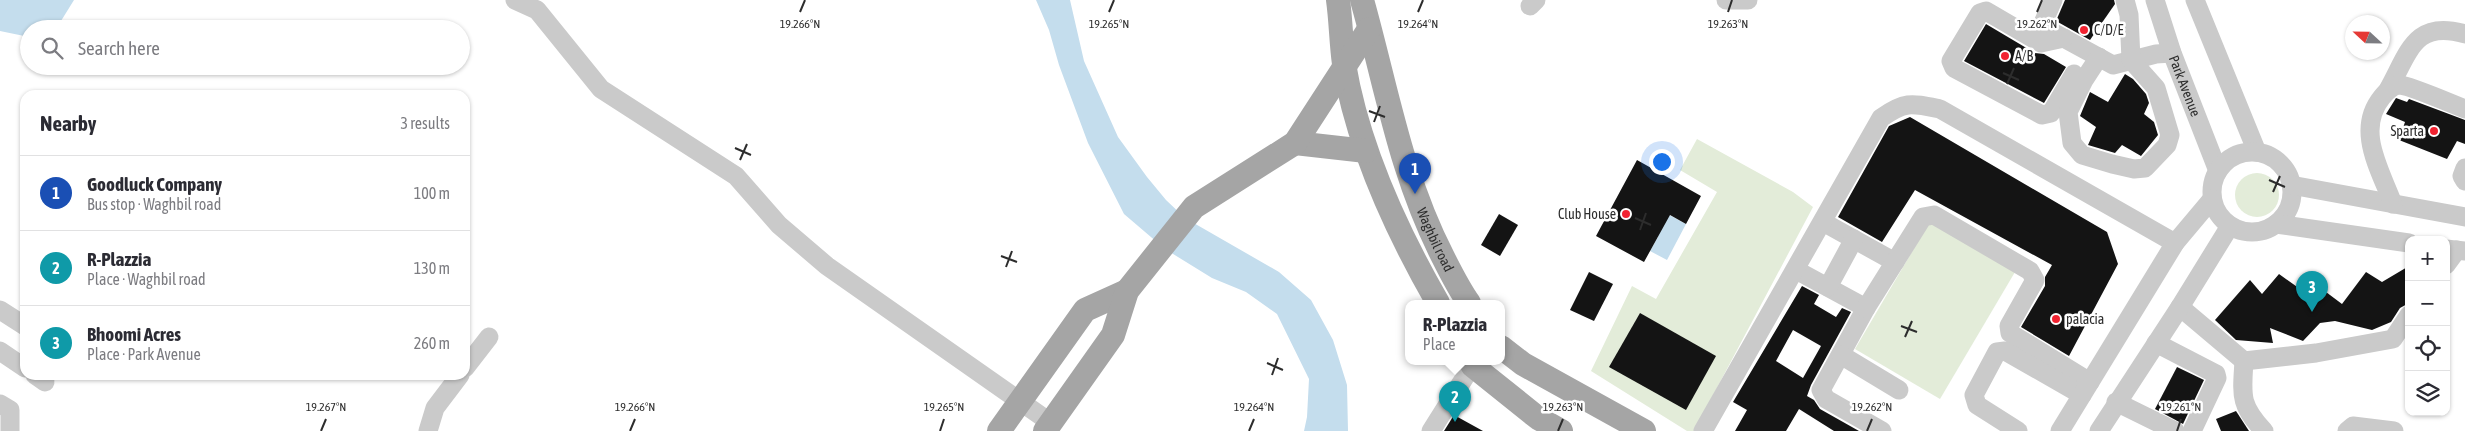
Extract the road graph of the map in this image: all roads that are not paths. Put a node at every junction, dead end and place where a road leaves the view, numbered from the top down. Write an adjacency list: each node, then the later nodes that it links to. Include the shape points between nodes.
1 (515, 0): 60 (street, via 538,10 602,89 736,176 779,224 827,266)
2 (1338, 0): 16 (main road, Waghbil road)
3 (1726, 0): 4 (street)
4 (1748, 0)
5 (2054, 0): 12 (street, via 2043,23 2047,29)
6 (2125, 0): 15 (street)
7 (2155, 0): 13 (street, Park Avenue)
8 (2195, 0): 20 (street)
9 (1364, 2): 10 (main road, Waghbil road)
10 (1369, 29): 16 (main road); 21 (main road, Waghbil road)
11 (2465, 34): 17 (street, via 2452,30 2430,31 2416,39)
12 (2064, 38): 14 (street); 14 (street, via 2041,43 1986,11 1980,13 1951,61 1954,68 2042,115 2051,113)
13 (2172, 53): 15 (street); 24 (street, Park Avenue)
14 (2093, 54): 15 (street, via 2113,65); 15 (street, via 2068,112 2072,143 2082,155 2134,169 2145,168 2167,145 2170,135 2156,88)
15 (2131, 60)
16 (1344, 64): 19 (main road); 22 (main road, Waghbil road)
17 (2390, 88): 18 (street, via 2401,85); 28 (street, via 2370,117 2369,138)
18 (2465, 109)
19 (1295, 143): 22 (main road); 39 (main road, via 1194,207)
20 (2258, 152): 24 (street, via 2240,154 2224,163); 26 (street, via 2280,163)
21 (1403, 155): 22 (main road); 41 (main road, Waghbil road, via 1414,194 1430,231)
22 (1369, 158): 40 (main road, Waghbil road)
23 (2465, 168): 25 (street, via 2462,176)
24 (2218, 171): 27 (street)
25 (2465, 181)
26 (2291, 185): 28 (street); 31 (street, via 2290,202)
27 (2212, 199): 32 (street, via 2216,210); 34 (street)
28 (2393, 204): 29 (street)
29 (2465, 218)
30 (1823, 222): 33 (street); 34 (street, via 1881,118 1899,105 1916,104 1940,109); 37 (street)
31 (2276, 224): 32 (street, via 2258,232); 35 (street)
32 (2230, 226): 42 (street)
33 (1854, 239): 36 (street); 38 (street)
34 (2175, 243): 59 (street)
35 (2405, 243)
36 (1895, 262): 43 (street); 59 (street, via 1923,217 1934,215 2030,271 2035,280 2010,326 2010,333)
37 (1796, 270): 38 (street); 71 (street)
38 (1828, 287): 43 (street)
39 (1127, 292): 60 (main road, via 1085,310); 63 (main road, via 1113,335)
40 (1436, 300)
41 (1467, 300)
42 (2180, 307): 48 (street); 53 (street)
43 (1866, 308): 51 (street)
44 (0, 310): 46 (street)
45 (2405, 321): 53 (street, via 2393,339)
46 (20, 323)
47 (489, 336): 52 (street)
48 (2156, 343): 61 (street); 76 (street, via 2216,374)
49 (1505, 350): 70 (main road, via 1523,364)
50 (0, 351): 54 (street)
51 (1840, 355): 58 (street); 72 (street, via 1822,390 1826,398)
52 (470, 361)
53 (2244, 361): 77 (street, via 2242,398 2252,419)
54 (20, 365)
55 (1471, 365): 68 (street)
56 (1474, 365): 69 (main road, via 1538,418)
57 (456, 380): 66 (street, via 435,408)
58 (1899, 390)
59 (2082, 396): 64 (street); 73 (street, via 2005,351 1997,352 1974,400 1976,405); 74 (street)
60 (1020, 402): 63 (street); 67 (main road)
61 (2116, 402): 64 (street); 75 (street)
62 (0, 404): 65 (street, via 10,410)
63 (1048, 427)
64 (2100, 429)
65 (10, 431)
66 (428, 431)
67 (998, 431)
68 (1431, 431)
69 (1561, 431)
70 (1644, 431)
71 (1703, 431)
72 (1882, 431)
73 (2018, 431)
74 (2060, 431)
75 (2175, 431)
76 (2192, 431)
77 (2264, 431)
78 (2347, 431): 79 (street, via 2353,426)
79 (2394, 431)

